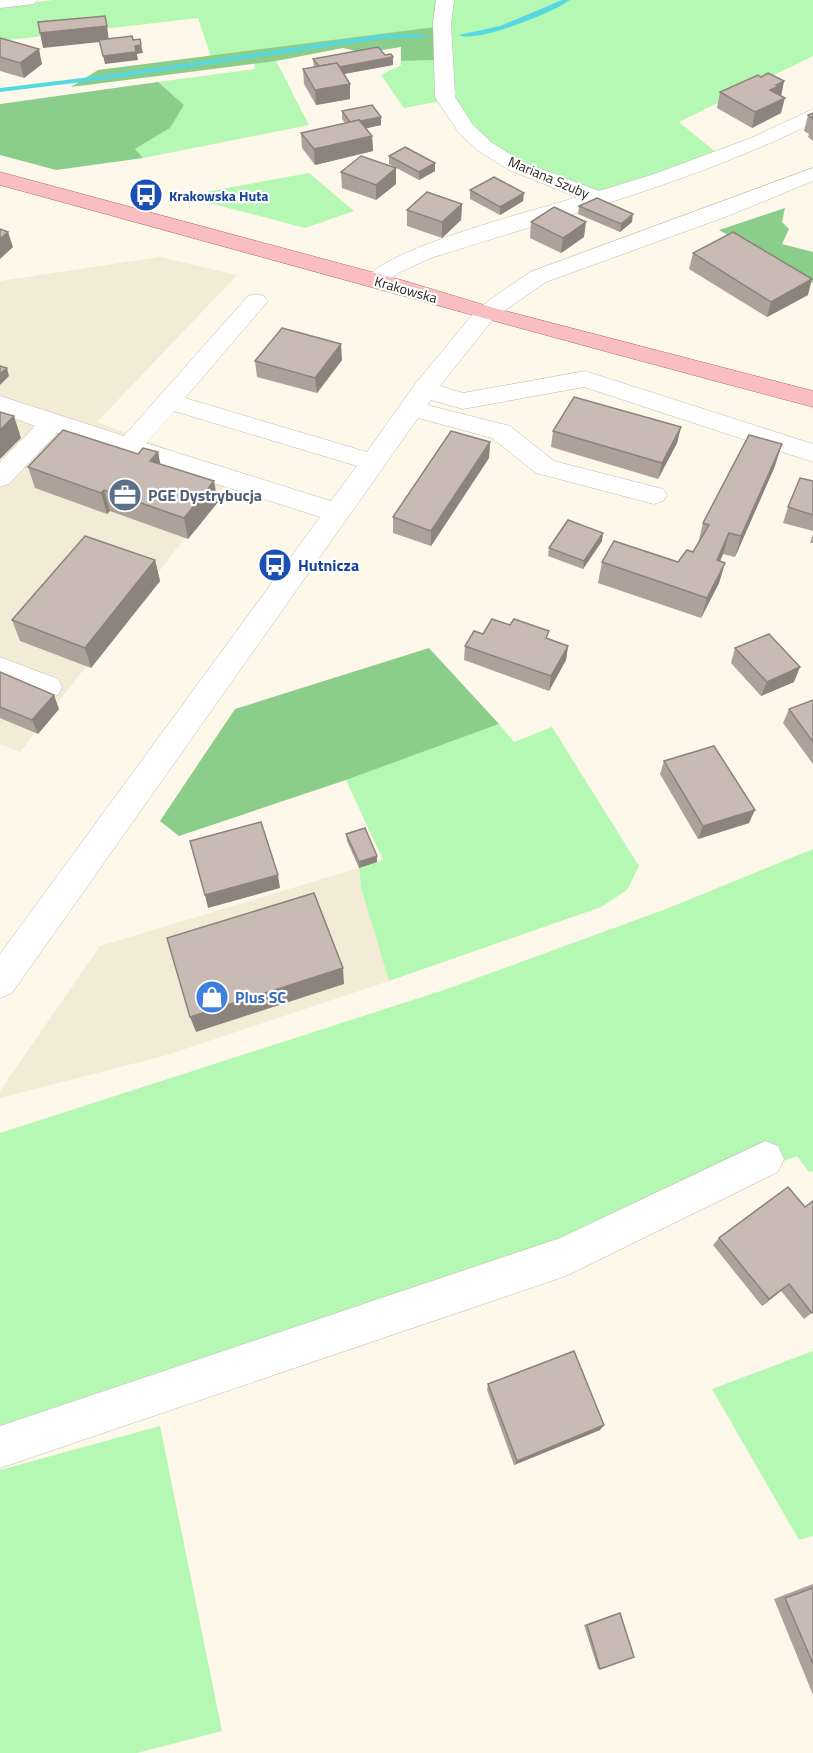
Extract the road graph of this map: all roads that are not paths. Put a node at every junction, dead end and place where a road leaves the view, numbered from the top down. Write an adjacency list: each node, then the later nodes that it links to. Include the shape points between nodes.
1 (28, 0): 3 (street)
2 (445, 0): 8 (street, Mariana Szuby, via 445,97 466,129 483,146 516,166)
3 (0, 3)
4 (813, 115): 8 (street, via 758,142)
5 (813, 174): 10 (street, via 538,277)
6 (0, 178): 9 (main road, Krakowska)
7 (813, 186): 10 (street, via 568,278)
8 (598, 198): 9 (street, via 423,253 392,267)
9 (376, 280): 12 (main road, Krakowska)
10 (523, 290): 12 (street)
11 (256, 301): 15 (street)
12 (486, 313): 13 (street); 14 (main road, Krakowska)
13 (417, 399): 19 (street, via 463,401 585,380); 20 (street); 22 (street, via 501,432 545,467)
14 (813, 399)
15 (169, 401): 18 (street); 20 (street)
16 (0, 404): 17 (street)
17 (52, 423): 18 (street); 21 (street)
18 (129, 446): 23 (street)
19 (813, 453)
20 (372, 462): 23 (street)
21 (0, 478)
22 (654, 495)
23 (338, 513): 26 (street)
24 (0, 668): 25 (street)
25 (47, 687)
26 (0, 982)
27 (765, 1160): 28 (street, via 566,1256)
28 (0, 1447)

